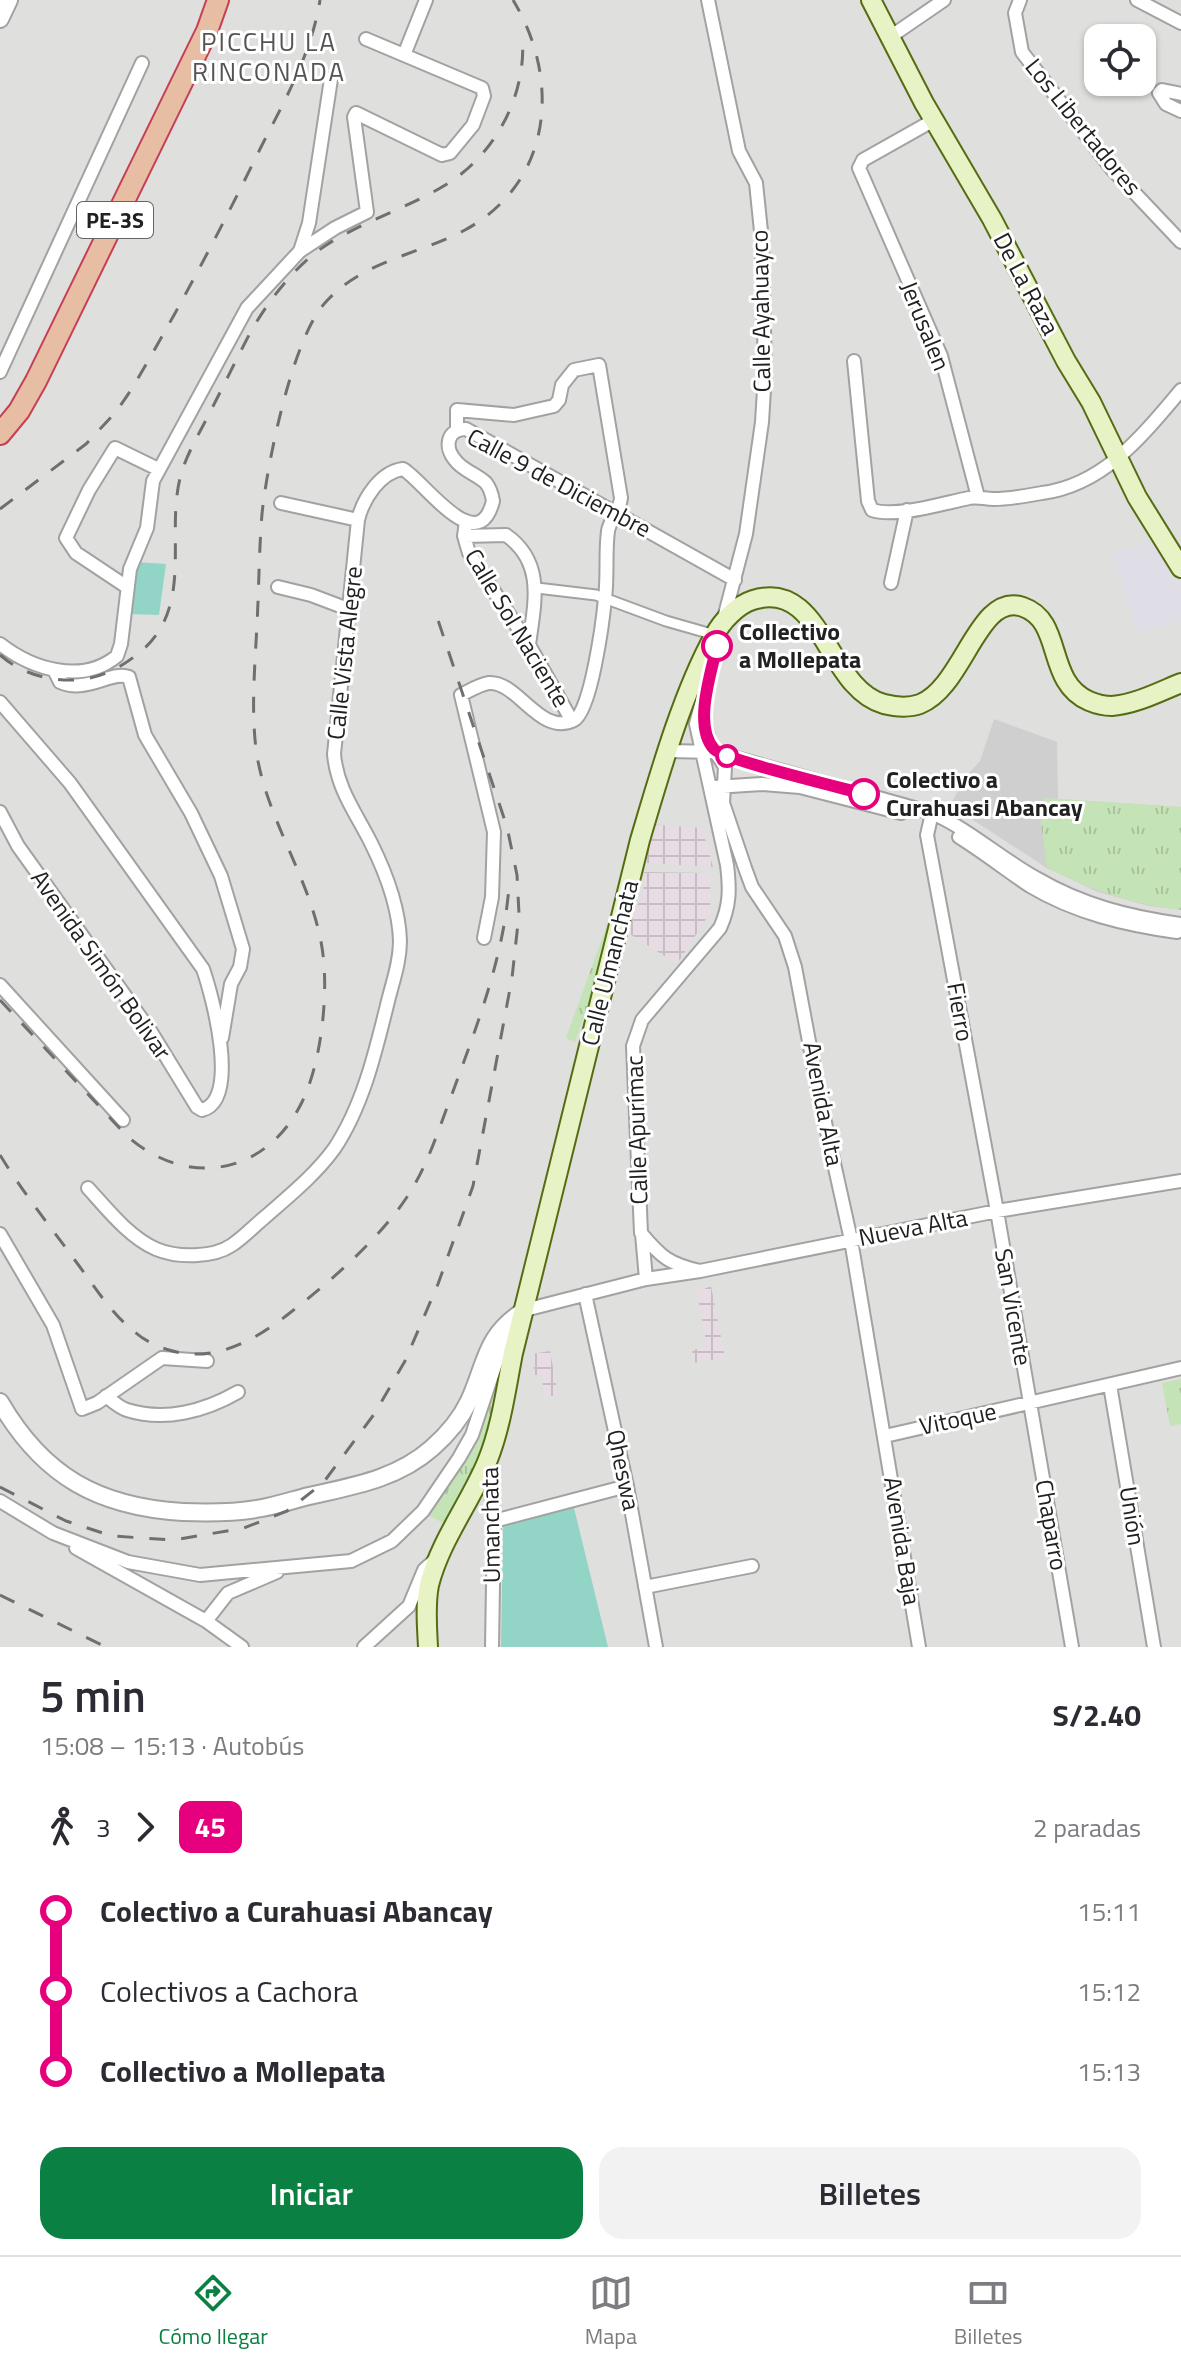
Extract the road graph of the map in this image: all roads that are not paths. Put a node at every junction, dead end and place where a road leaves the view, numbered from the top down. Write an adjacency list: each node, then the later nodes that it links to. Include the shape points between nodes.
1 (9, 0): 9 (street)
2 (218, 0): 25 (highway, PE-3S, via 36,381)
3 (426, 0): 13 (street)
4 (708, 0): 37 (street, Calle Ayahuayco, via 739,151 756,183 762,241 762,422)
5 (871, 0): 11 (main road, De La Raza)
6 (944, 0): 11 (street)
7 (1020, 0): 19 (street, Los Libertadores, via 1015,13 1022,52 1111,168)
8 (1137, 0): 10 (street)
9 (0, 19)
10 (1181, 23)
11 (890, 37): 18 (main road, De La Raza)
12 (366, 39): 13 (street)
13 (404, 55): 20 (street, via 482,88 473,125 450,153 442,155 356,113 367,212)
14 (142, 63): 22 (street)
15 (331, 79): 20 (street)
16 (1181, 94): 17 (street, via 1159,93 1166,104)
17 (1181, 111)
18 (934, 120): 26 (main road, De La Raza); 29 (street, Jerusalen, via 863,160 859,168 941,356)
19 (1181, 242)
20 (300, 251): 27 (street, via 247,308)
21 (854, 361): 31 (street, via 868,501 879,512)
22 (0, 372)
23 (1181, 390): 26 (street)
24 (457, 429): 32 (street, Calle 9 de Diciembre, via 476,434); 32 (street, via 457,410 514,415 554,406 574,370 599,365 619,476); 34 (street, Calle 9 de Diciembre, via 449,449 455,460 486,483 493,501 485,517)
25 (0, 434)
26 (1119, 458): 29 (street, via 1095,476 1047,493); 36 (main road, De La Raza)
27 (158, 469): 39 (street, via 147,528); 39 (street, via 115,448 66,538 76,553)
28 (403, 469): 33 (street, Calle Vista Alegre, via 375,487); 34 (street, Calle Sol Naciente)
29 (978, 497): 31 (street)
30 (281, 503): 33 (street)
31 (907, 510): 38 (street)
32 (616, 513): 37 (street, Calle 9 de Diciembre); 42 (street, via 608,531)
33 (358, 520): 43 (street, Calle Vista Alegre)
34 (466, 521): 35 (street, Calle Sol Naciente)
35 (464, 536): 41 (street, via 510,537 530,565); 46 (street, Calle Sol Naciente, via 469,553)
36 (1181, 568)
37 (735, 580): 44 (street, Calle Ayahuayco)
38 (891, 583)
39 (127, 587): 47 (street, via 117,656 92,669)
40 (278, 587): 43 (street)
41 (537, 588): 42 (street); 46 (street)
42 (605, 599): 44 (street, via 666,621); 51 (street, via 590,691 581,716)
43 (348, 609): 70 (street, Calle Vista Alegre, via 335,769 381,866 400,939 377,1045 346,1127 303,1185 230,1246 213,1253 155,1249 127,1229)
44 (718, 630): 48 (street, Calle Apurímac); 49 (main road, via 749,601 771,597 793,602 812,621 854,686 873,701 920,704 956,672 993,612 1005,605 1021,606 1043,623 1061,676 1084,699 1126,704); 53 (main road, Calle Umanchata)
45 (0, 644): 47 (street)
46 (529, 645): 51 (street, Calle Sol Naciente)
47 (54, 670): 64 (street, via 60,682 69,685 121,674 130,679 145,735 221,876 243,949)
48 (708, 681): 52 (street, Calle Apurímac, via 697,714); 54 (street, Calle Apurímac, via 705,724)
49 (1181, 683)
50 (0, 702): 66 (street, via 70,783 134,871 203,969)
51 (572, 721): 63 (street, via 545,719 496,684 461,695 494,832 492,897)
52 (699, 749): 53 (street); 54 (street); 56 (street, Calle Apurímac)
53 (668, 751): 78 (main road, Calle Umanchata, via 640,840)
54 (715, 752): 55 (street, Calle Apurímac, via 725,767); 58 (street)
55 (723, 786): 56 (street); 58 (street, via 800,787); 59 (street, Avenida Alta, via 723,803)
56 (708, 788): 60 (street, Calle Apurímac)
57 (0, 812): 67 (street, Avenida Simón Bolivar, via 18,846 202,1110 215,1099 224,1076)
58 (931, 817): 61 (street, via 969,833 1033,877 1104,910); 62 (street, via 1051,896 1131,926); 71 (street, Fierro, via 927,835)
59 (752, 887): 60 (street); 74 (street, Avenida Alta, via 785,936 795,967)
60 (730, 896): 72 (street, Calle Apurímac, via 720,928 636,1033)
61 (1181, 924)
62 (1181, 933)
63 (484, 938)
64 (231, 984): 66 (street); 67 (street)
65 (0, 985): 68 (street)
66 (212, 994): 67 (street)
67 (220, 1049)
68 (123, 1120)
69 (1181, 1184): 71 (street, Nueva Alta)
70 (88, 1188)
71 (997, 1211): 74 (street, Nueva Alta); 85 (street, San Vicente)
72 (641, 1233): 75 (street, Calle Apurímac, via 676,1266); 76 (street, Calle Apurímac)
73 (0, 1234): 83 (street, via 53,1325 82,1409)
74 (851, 1240): 75 (street, Nueva Alta); 86 (street, Avenida Alta)
75 (700, 1271): 76 (street, Nueva Alta)
76 (646, 1279): 77 (street, Nueva Alta)
77 (585, 1294): 78 (street, Nueva Alta); 88 (street, Qheswa)
78 (518, 1315): 84 (street, via 485,1354 456,1425 430,1450 369,1483 263,1508 176,1511 100,1496 45,1462); 87 (main road, Umanchata); 94 (street, via 472,1435 423,1511 392,1541 351,1561)
79 (207, 1361): 83 (street, via 162,1358)
80 (1181, 1368): 81 (street, Vitoque)
81 (1110, 1385): 85 (street, Vitoque); 104 (street, Unión)
82 (238, 1392): 83 (street, via 190,1413 125,1410)
83 (106, 1396)
84 (0, 1402)
85 (1030, 1404): 86 (street, Vitoque); 103 (street, Chaparro)
86 (885, 1436): 102 (street, Avenida Baja)
87 (488, 1461): 90 (street, Umanchata); 92 (main road)
88 (627, 1486): 90 (street); 95 (street, Qheswa)
89 (0, 1501): 91 (street)
90 (494, 1521): 100 (street, Umanchata)
91 (53, 1533): 94 (street, via 128,1562 200,1575); 96 (street)
92 (439, 1557): 98 (street, via 424,1570 409,1606); 99 (main road, via 429,1586)
93 (752, 1566): 95 (street)
94 (289, 1567): 96 (street, via 228,1593)
95 (645, 1587): 101 (street, Qheswa)
96 (206, 1621): 97 (street)
97 (242, 1647)
98 (364, 1647)
99 (428, 1647)
100 (492, 1647)
101 (656, 1647)
102 (919, 1647)
103 (1072, 1647)
104 (1154, 1647)

